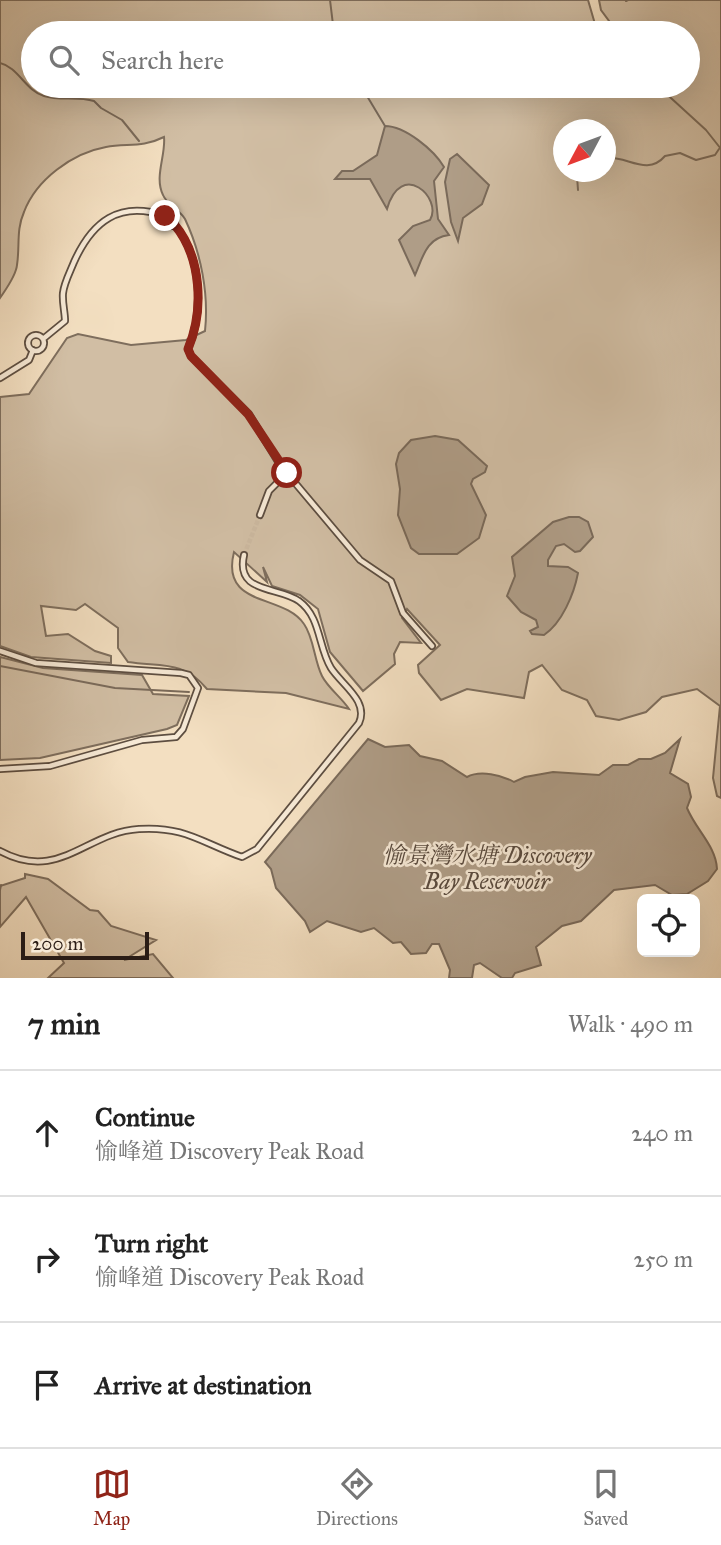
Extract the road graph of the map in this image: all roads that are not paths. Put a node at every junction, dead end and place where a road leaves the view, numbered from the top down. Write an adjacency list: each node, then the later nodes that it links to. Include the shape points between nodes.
1 (43, 339): 2 (street, via 43,347); 2 (street, via 30,337 28,344); 4 (street, via 65,321 63,292 89,233 126,212 142,210 165,216 164,224 174,224 187,244 200,299 196,331 188,349 191,356 248,414)
2 (33, 350): 3 (street, via 22,365)
3 (0, 378)
4 (287, 473): 5 (street, via 270,491); 7 (street, via 360,560 391,581 403,613)
5 (260, 515)
6 (244, 555): 10 (street, via 244,571 251,583 293,598 306,608 330,665 362,711 359,723 257,849 242,857 194,835 137,829 58,860 25,860)
7 (432, 646)
8 (0, 651): 9 (street, via 36,663 181,673 189,675 198,688 176,737 142,740 50,766)
9 (0, 769)
10 (0, 851)

